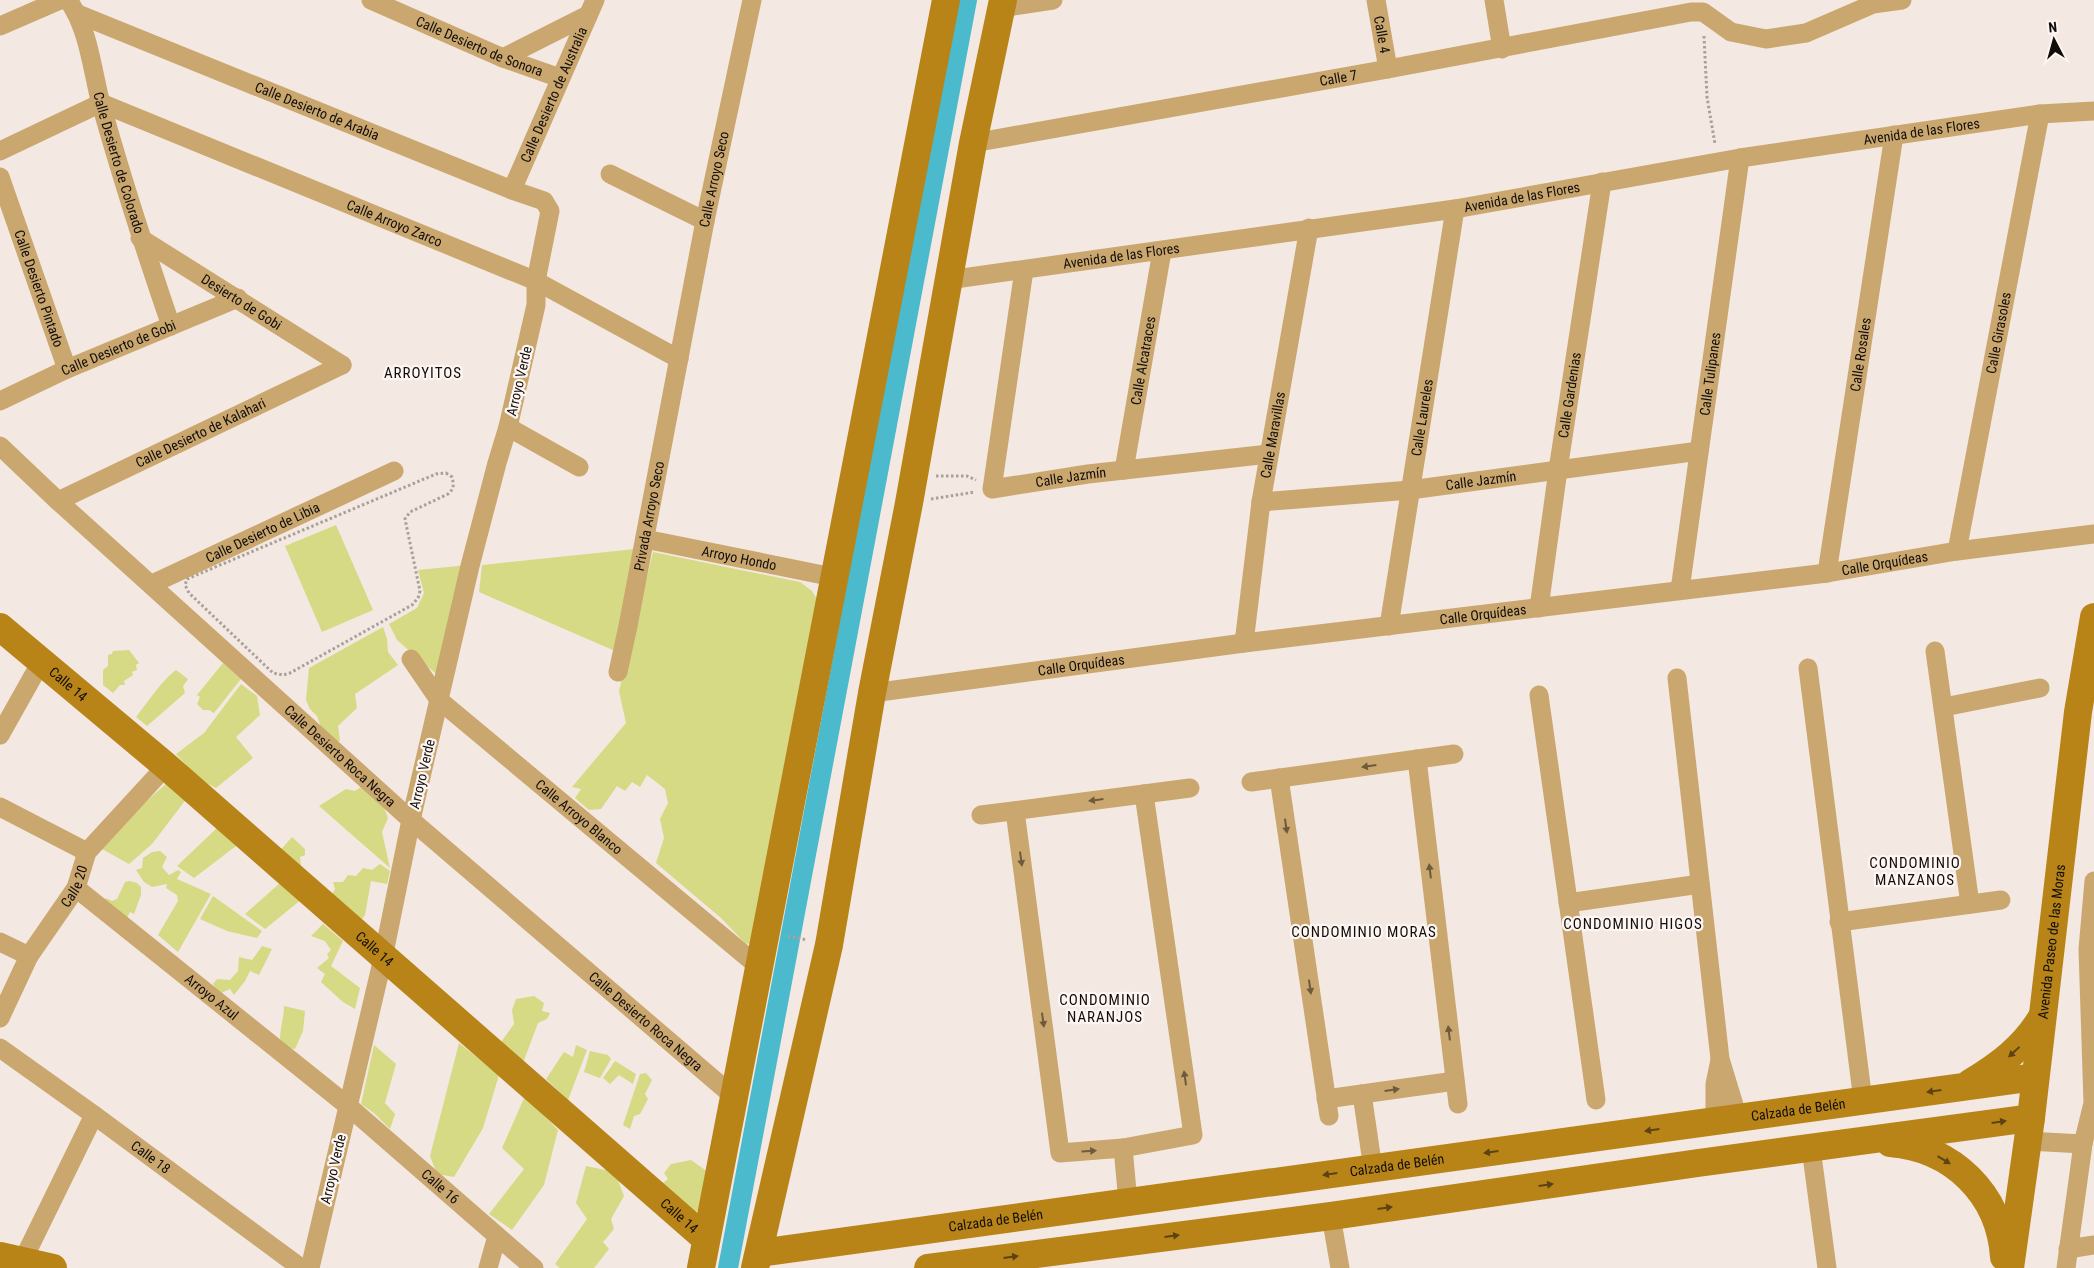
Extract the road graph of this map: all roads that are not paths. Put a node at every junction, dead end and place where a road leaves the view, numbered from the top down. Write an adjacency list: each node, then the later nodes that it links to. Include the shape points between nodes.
1 (60, 0): 12 (street)
2 (372, 0): 14 (street, Calle Desierto de Sonora)
3 (752, 0): 30 (street, Calle Arroyo Seco)
4 (946, 0): 58 (street)
5 (1053, 0): 9 (street)
6 (1376, 0): 15 (street, Calle 4)
7 (1494, 0): 13 (street)
8 (1902, 0): 13 (street, Calle 7, via 1873,4 1806,33 1766,40 1731,32 1703,12 1691,12)
9 (1002, 4): 21 (street)
10 (73, 7): 17 (street, Calle Desierto de Colorado); 27 (street, Calle Desierto de Arabia)
11 (592, 8): 14 (street); 16 (street, Calle Desierto de Australia)
12 (0, 26)
13 (1502, 48): 15 (street, Calle 7)
14 (503, 58): 16 (street, Calle Desierto de Sonora)
15 (1388, 69): 21 (street, Calle 7)
16 (560, 78): 27 (street, Calle Desierto de Australia)
17 (101, 103): 22 (street); 32 (street, Calle Desierto de Colorado); 36 (street, Calle Arroyo Zarco)
18 (2094, 111): 19 (street, Avenida de las Flores)
19 (2040, 114): 20 (street, Avenida de las Flores); 56 (street, Calle Girasoles)
20 (1894, 136): 23 (street, Avenida de las Flores); 57 (street, Calle Rosales)
21 (973, 143): 35 (street)
22 (0, 151)
23 (1740, 158): 26 (street, Avenida de las Flores); 45 (street, Calle Tulipanes)
24 (610, 174): 30 (street)
25 (0, 177): 41 (street, Calle Desierto Pintado)
26 (1602, 182): 28 (street, Avenida de las Flores); 49 (street, Calle Gardenias)
27 (512, 190): 29 (street, Calle Desierto de Arabia, via 544,201)
28 (1456, 209): 31 (street, Avenida de las Flores); 51 (street, Calle Laureles)
29 (550, 210): 36 (street, Arroyo Verde)
30 (705, 221): 39 (street, Calle Arroyo Seco)
31 (1309, 228): 33 (street, Avenida de las Flores); 46 (street, Calle Maravillas)
32 (140, 238): 37 (street, Desierto de Gobi); 38 (street, Calle Desierto de Colorado)
33 (1162, 252): 34 (street, Avenida de las Flores); 48 (street, Calle Alcatraces)
34 (1024, 270): 35 (street, Avenida de las Flores); 48 (street, Calle Jazmín, via 992,489)
35 (948, 280): 73 (street)
36 (536, 281): 39 (street, Calle Arroyo Zarco); 43 (street, Arroyo Verde, via 536,305)
37 (238, 298): 38 (street, Calle Desierto de Gobi); 40 (street, Desierto de Gobi)
38 (171, 326): 41 (street, Calle Desierto de Gobi)
39 (679, 359): 55 (street, Privada Arroyo Seco)
40 (342, 365): 52 (street, Calle Desierto de Kalahari)
41 (67, 369): 42 (street, Calle Desierto de Gobi)
42 (0, 401)
43 (508, 427): 47 (street); 75 (street, Arroyo Verde, via 470,566)
44 (0, 446): 52 (street, Calle Desierto Roca Negra)
45 (1699, 450): 49 (street, Calle Jazmín); 60 (street, Calle Tulipanes)
46 (1269, 454): 48 (street, Calle Jazmín); 53 (street, Calle Maravillas)
47 (579, 467)
48 (1124, 470)
49 (1558, 470): 51 (street, Calle Jazmín); 61 (street, Calle Gardenias)
50 (394, 471): 59 (street, Calle Desierto de Libia)
51 (1410, 490): 53 (street, Calle Jazmín); 63 (street, Calle Laureles)
52 (58, 501): 59 (street, Calle Desierto Roca Negra)
53 (1261, 502): 65 (street, Calle Maravillas)
54 (2094, 534): 56 (street, Calle Orquídeas)
55 (645, 539): 58 (street, Arroyo Hondo); 70 (street, Privada Arroyo Seco)
56 (1957, 551): 57 (street, Calle Orquídeas)
57 (1827, 572): 60 (street, Calle Orquídeas)
58 (833, 577): 100 (street)
59 (152, 584): 88 (street, Calle Desierto Roca Negra)
60 (1680, 590): 61 (street, Calle Orquídeas)
61 (1539, 608): 63 (street, Calle Orquídeas)
62 (2094, 617): 101 (street, Avenida Paseo de las Moras, via 2076,731)
63 (1389, 626): 65 (street, Calle Orquídeas)
64 (0, 627): 68 (street)
65 (1244, 643): 73 (street, Calle Orquídeas)
66 (1936, 651): 76 (street)
67 (411, 659): 75 (street, Calle Arroyo Blanco)
68 (41, 662): 77 (street); 80 (street, Calle 14)
69 (1808, 668): 96 (street)
70 (618, 672)
71 (1677, 678): 90 (street)
72 (2040, 688): 76 (street)
73 (872, 693): 131 (street, via 829,945)
74 (1539, 695): 94 (street)
75 (439, 700): 88 (street, Arroyo Verde); 100 (street, Calle Arroyo Blanco)
76 (1944, 707): 95 (street)
77 (0, 735)
78 (1454, 754): 79 (street)
79 (1417, 759): 81 (street, one-way to 81); 105 (street, one-way to 79)
80 (166, 766): 89 (street, Calle 20); 99 (street, Calle 14)
81 (1279, 778): 82 (street); 107 (street, one-way to 107, via 1328,1107)
82 (1251, 782)
83 (1190, 788): 84 (street)
84 (1144, 794): 86 (street, one-way to 86); 118 (street, one-way to 84, via 1193,1135)
85 (0, 807): 89 (street)
86 (1015, 811): 87 (street); 118 (street, one-way to 118, via 1060,1153)
87 (981, 815)
88 (411, 820): 99 (street, Arroyo Verde); 108 (street, Calle Desierto Roca Negra)
89 (87, 852): 91 (street, Calle 20)
90 (1700, 884): 94 (street); 114 (street, via 1720,1059)
91 (76, 888): 98 (street, Calle 20); 112 (street, Arroyo Azul)
92 (2093, 890): 117 (street, via 2088,949 2093,1103)
93 (2001, 900): 95 (street)
94 (1568, 903): 109 (street)
95 (1970, 904): 96 (street)
96 (1839, 922): 110 (street)
97 (0, 942): 98 (street)
98 (29, 956): 102 (street, Calle 20)
99 (383, 958): 112 (street, Arroyo Verde); 126 (street, Calle 14)
100 (759, 967): 108 (street)
101 (2044, 1013): 104 (street, Avenida Paseo de las Moras); 106 (street, one-way to 106, via 2032,1034 2015,1052)
102 (0, 1018)
103 (0, 1048): 113 (street, Calle 18)
104 (2035, 1077): 106 (street, Calzada de Belén); 115 (street, Avenida Paseo de las Moras)
105 (1455, 1081): 107 (street, one-way to 105); 111 (street)
106 (1961, 1088): 110 (street, Calzada de Belén, one-way to 110)
107 (1362, 1094): 121 (street)
108 (733, 1096): 126 (street)
109 (1596, 1100)
110 (1862, 1101): 114 (street, Calzada de Belén)
111 (1458, 1104)
112 (348, 1106): 125 (street, Calle 16); 134 (street, Arroyo Verde)
113 (94, 1115): 130 (street); 133 (street, Calle 18)
114 (1715, 1121): 120 (street); 121 (street, Calzada de Belén, one-way to 121)
115 (2029, 1129): 116 (street, one-way to 115); 117 (street); 142 (street, Avenida Paseo de las Moras)
116 (1864, 1140): 119 (street); 141 (street, one-way to 141, via 1920,1148 1944,1159 1967,1176 1987,1199 1998,1222)
117 (2083, 1144): 129 (street)
118 (1123, 1148): 122 (street)
119 (1811, 1148): 120 (street); 140 (street)
120 (1698, 1163): 124 (street, one-way to 120)
121 (1373, 1168): 122 (street, Calzada de Belén, one-way to 122)
122 (1128, 1202): 123 (street, Calzada de Belén)
123 (1064, 1211): 128 (street); 131 (street, Calzada de Belén)
124 (1331, 1216): 128 (street, one-way to 124); 139 (street)
125 (497, 1236): 135 (street); 136 (street, Calle 16)
126 (706, 1239): 137 (street)
127 (2094, 1245): 129 (street)
128 (1069, 1249): 138 (street, one-way to 128)
129 (2068, 1249): 143 (street)
130 (11, 1259): 132 (street)
131 (757, 1260)
132 (53, 1268)
133 (301, 1268)
134 (310, 1268)
135 (488, 1268)
136 (534, 1268)
137 (701, 1268)
138 (928, 1268)
139 (1340, 1268)
140 (1827, 1268)
141 (2005, 1268)
142 (2010, 1268)
143 (2066, 1268)

